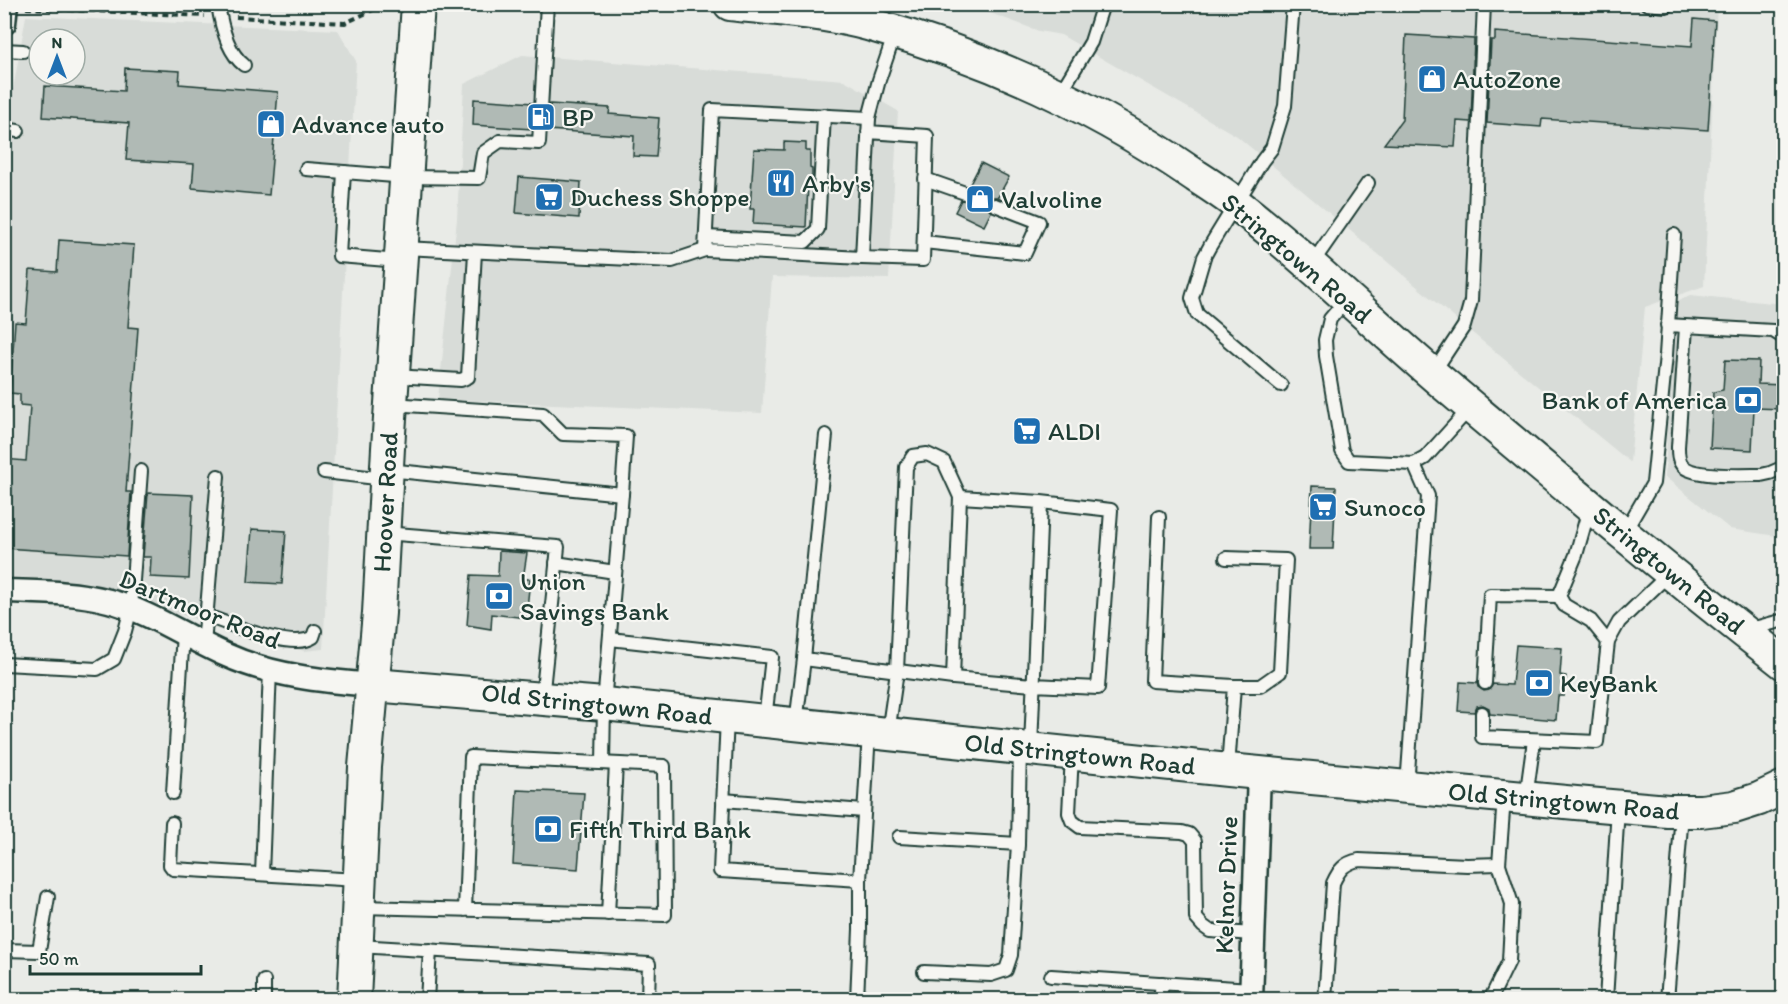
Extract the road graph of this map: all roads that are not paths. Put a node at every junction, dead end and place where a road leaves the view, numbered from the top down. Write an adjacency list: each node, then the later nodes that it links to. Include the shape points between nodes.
1 (418, 4): 23 (main road, Hoover Road)
2 (547, 4): 23 (lane, via 539,143 500,141 483,153 479,178)
3 (730, 4): 10 (main road, Stringtown Road, via 807,13)
4 (1103, 4): 15 (lane, via 1092,42)
5 (1293, 4): 27 (lane, via 1285,106 1272,148)
6 (1484, 4): 40 (lane, via 1471,301 1464,326)
7 (1647, 4): 8 (lane)
8 (1666, 6)
9 (219, 10): 14 (lane, via 231,51)
10 (837, 11): 11 (main road, Stringtown Road)
11 (895, 32): 15 (main road, Stringtown Road, via 981,61); 17 (lane)
12 (4, 50): 13 (lane)
13 (23, 51)
14 (244, 65)
15 (1059, 95): 27 (main road, Stringtown Road, via 1166,155)
16 (824, 116): 17 (lane); 31 (lane, via 818,229 805,242); 31 (lane, via 712,110)
17 (869, 118): 20 (lane)
18 (4, 129): 19 (lane)
19 (18, 131)
20 (868, 132): 24 (lane, via 927,136); 34 (lane)
21 (306, 169): 22 (lane)
22 (344, 172): 23 (lane); 33 (lane, via 339,256)
23 (406, 177): 33 (main road, Hoover Road)
24 (925, 179): 26 (lane); 30 (lane)
25 (1368, 183): 35 (lane)
26 (964, 193)
27 (1236, 203): 35 (main road, Stringtown Road); 41 (lane, via 1203,257 1192,298 1197,314)
28 (995, 205): 30 (lane, via 1039,222 1025,253)
29 (1674, 236): 37 (lane)
30 (924, 242): 34 (lane, via 923,260)
31 (706, 244): 32 (lane, via 672,261); 34 (lane)
32 (475, 252): 33 (lane); 42 (lane, via 468,377)
33 (401, 255): 42 (main road, Hoover Road)
34 (862, 258)
35 (1311, 266): 36 (main road, Stringtown Road)
36 (1348, 298): 40 (main road, Stringtown Road); 45 (lane, via 1330,319 1325,340 1342,452 1348,461)
37 (1667, 325): 38 (lane); 57 (lane, via 1653,483)
38 (1686, 327): 39 (lane, via 1773,332); 46 (lane, via 1678,447 1683,467 1697,473 1761,475)
39 (1784, 338)
40 (1433, 374): 43 (main road, Stringtown Road)
41 (1281, 385)
42 (392, 390): 49 (main road, Hoover Road); 51 (lane, via 543,414 563,434 626,436)
43 (1472, 407): 45 (lane, via 1425,458); 54 (main road, Stringtown Road)
44 (826, 435): 73 (lane)
45 (1414, 464): 96 (lane, via 1428,496)
46 (1784, 467)
47 (141, 471): 64 (lane)
48 (324, 472): 49 (lane)
49 (386, 474): 51 (lane); 56 (main road, Hoover Road)
50 (218, 476): 65 (lane)
51 (622, 494): 60 (lane)
52 (960, 497): 53 (lane); 77 (lane, via 944,462 927,454 913,456 906,467); 78 (lane)
53 (1041, 502): 81 (lane); 81 (lane, via 1111,510 1098,688)
54 (1590, 505): 57 (main road, Stringtown Road); 63 (lane)
55 (1159, 517): 82 (lane, via 1152,681)
56 (383, 533): 59 (lane, via 558,547); 80 (main road, Hoover Road)
57 (1624, 533): 61 (main road, Stringtown Road)
58 (1226, 558): 82 (lane, via 1286,560 1280,672 1260,686)
59 (556, 563): 60 (lane); 83 (lane)
60 (615, 572): 70 (lane)
61 (1671, 572): 68 (main road, Stringtown Road); 71 (lane, via 1619,622)
62 (4, 591): 64 (street, Dartmoor Road, via 88,597)
63 (1559, 596): 71 (lane, via 1564,605 1591,621); 79 (lane, via 1490,595)
64 (131, 608): 69 (street, Dartmoor Road); 75 (lane, via 114,659 97,669)
65 (207, 616): 67 (lane, via 282,640 307,641); 72 (lane)
66 (1784, 620): 68 (lane)
67 (315, 631)
68 (1744, 631): 74 (main road, Stringtown Road)
69 (183, 633): 72 (street, Dartmoor Road); 97 (lane)
70 (610, 639): 84 (lane); 87 (lane, via 772,657)
71 (1608, 642): 90 (lane, via 1597,742)
72 (204, 645): 76 (street, Dartmoor Road)
73 (804, 660): 77 (lane); 88 (lane)
74 (1784, 663)
75 (4, 664)
76 (270, 670): 80 (street, Dartmoor Road, via 330,682); 108 (lane)
77 (897, 671): 78 (lane); 89 (lane)
78 (953, 678): 81 (lane)
79 (1485, 683)
80 (374, 685): 83 (main road, Old Stringtown Road); 110 (main road, Hoover Road, via 365,767)
81 (1033, 685): 91 (lane)
82 (1234, 686): 94 (lane)
83 (542, 699): 84 (main road, Old Stringtown Road)
84 (604, 704): 86 (main road, Old Stringtown Road); 93 (lane)
85 (1482, 713): 90 (lane, via 1482,737)
86 (727, 717): 87 (main road, Old Stringtown Road); 100 (lane)
87 (765, 721): 88 (main road, Old Stringtown Road)
88 (796, 724): 89 (main road, Old Stringtown Road)
89 (878, 733): 91 (main road, Old Stringtown Road); 102 (lane)
90 (1534, 740): 99 (lane)
91 (1025, 748): 92 (main road, Old Stringtown Road); 106 (lane)
92 (1072, 753): 94 (main road, Old Stringtown Road); 114 (lane, via 1072,821 1080,826 1190,834 1195,841 1196,918 1210,930)
93 (610, 763): 112 (lane, via 471,757); 113 (lane); 113 (lane, via 664,766 665,915)
94 (1228, 770): 95 (main road, Old Stringtown Road)
95 (1259, 773): 96 (main road, Old Stringtown Road); 114 (street, Kelnor Drive)
96 (1407, 787): 99 (main road, Old Stringtown Road)
97 (173, 793)
98 (1779, 795): 103 (main road, Old Stringtown Road, via 1720,810)
99 (1515, 797): 101 (main road, Old Stringtown Road); 107 (lane)
100 (723, 800): 102 (lane); 109 (lane, via 720,871)
101 (1618, 807): 103 (main road, Old Stringtown Road); 131 (lane)
102 (864, 811): 109 (lane)
103 (1682, 811): 132 (lane)
104 (172, 823): 108 (lane, via 173,869)
105 (899, 837): 106 (lane)
106 (1018, 844): 118 (lane, via 1011,955 1005,970 991,975)
107 (1499, 864): 129 (lane, via 1359,860 1346,863 1333,884); 130 (lane, via 1512,904 1509,961)
108 (262, 874): 110 (lane)
109 (860, 880): 127 (lane)
110 (359, 894): 112 (lane); 115 (main road, Hoover Road)
111 (48, 897): 116 (lane, via 39,951)
112 (465, 910): 113 (lane)
113 (608, 914)
114 (1253, 934): 122 (street, Kelnor Drive)
115 (357, 946): 117 (lane); 124 (main road, Hoover Road)
116 (4, 950)
117 (430, 950): 125 (lane); 126 (lane, via 649,964)
118 (924, 972)
119 (1051, 976): 121 (lane)
120 (264, 981): 123 (lane)
121 (1162, 983): 122 (lane); 128 (lane)
122 (1251, 994)
123 (264, 999)
124 (354, 999)
125 (427, 999)
126 (648, 999)
127 (857, 999)
128 (1160, 999)
129 (1325, 999)
130 (1490, 999)
131 (1606, 999)
132 (1667, 999)

